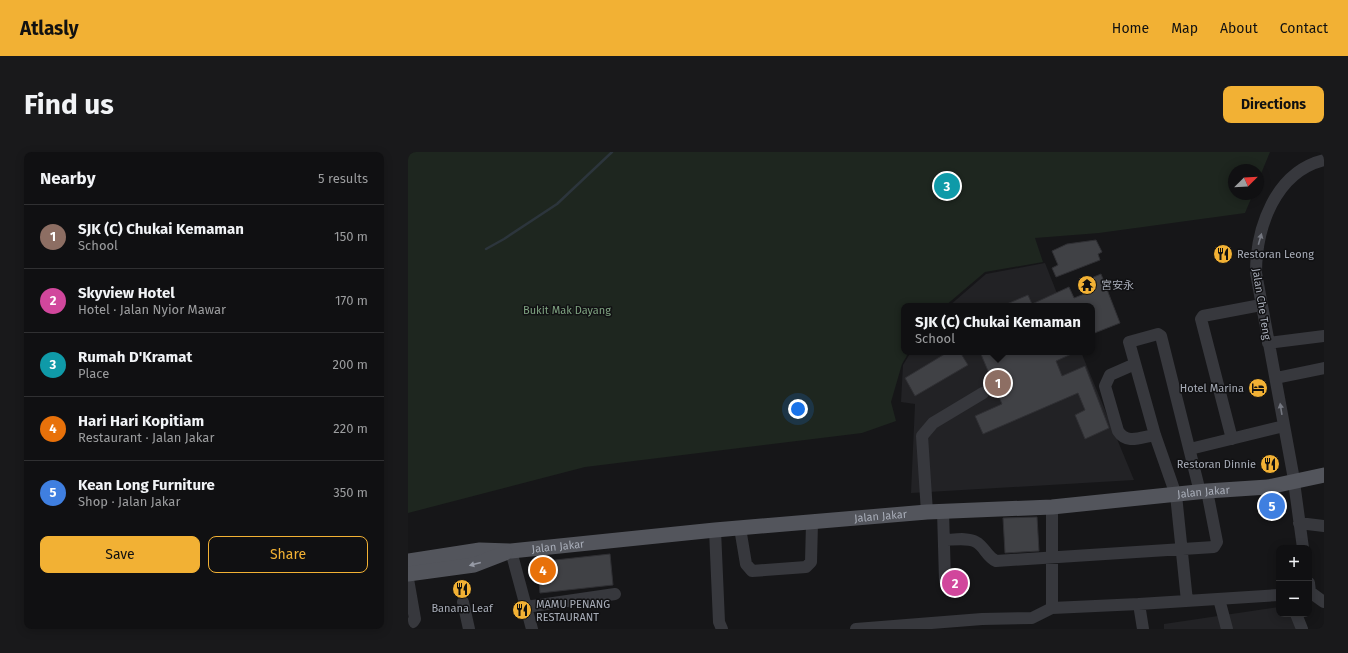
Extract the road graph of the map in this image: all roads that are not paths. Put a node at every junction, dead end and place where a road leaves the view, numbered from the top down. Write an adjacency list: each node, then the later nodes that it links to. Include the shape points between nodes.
1 (1324, 160): 2 (street, Jalan Che Teng, one-way to 1, via 1256,258 1272,203 1280,188 1290,178 1302,169)
2 (1261, 305): 4 (street, Jalan Che Teng); 11 (street, via 1203,316 1201,319)
3 (1324, 336): 4 (street)
4 (1268, 342): 7 (street, Jalan Che Teng)
5 (1135, 364): 10 (street); 10 (street, via 1110,375 1105,386 1122,437 1127,440); 12 (street, via 1129,342 1158,334 1161,336)
6 (1324, 368): 7 (street)
7 (1276, 378): 9 (street, Jalan Che Teng, one-way to 7)
8 (983, 393): 19 (street, via 933,423 922,436)
9 (1284, 426): 11 (street); 15 (street, Jalan Che Teng)
10 (1155, 435): 17 (street)
11 (1232, 439): 12 (street)
12 (1190, 449): 16 (street)
13 (1324, 467): 15 (main road, Jalan Jakar)
14 (1324, 475): 15 (main road, Jalan Jakar)
15 (1294, 478): 16 (main road, Jalan Jakar, via 1268,487); 22 (street, Jalan Che Teng)
16 (1204, 492): 17 (main road, Jalan Jakar); 28 (street, via 1217,542 1214,547)
17 (1176, 495): 18 (main road, Jalan Jakar); 28 (street)
18 (1052, 507): 20 (main road, Jalan Jakar); 30 (street)
19 (927, 512): 20 (main road, Jalan Jakar); 21 (main road, Jalan Jakar)
20 (943, 512): 26 (street)
21 (812, 523): 24 (main road, Jalan Jakar); 24 (street, via 811,562 806,568 752,571 746,564)
22 (1299, 523): 23 (street); 27 (street, Jalan Che Teng)
23 (1324, 526)
24 (740, 528): 25 (main road, Jalan Jakar)
25 (715, 530): 29 (main road, Jalan Jakar); 52 (street, via 719,622)
26 (944, 540): 30 (street, via 976,542 996,561); 34 (street)
27 (1303, 545)
28 (1182, 548): 30 (street); 40 (street)
29 (511, 551): 31 (main road, Jalan Jakar, via 480,550); 32 (main road, Jalan Jakar, one-way to 32, via 474,565); 43 (street)
30 (1052, 558): 44 (street)
31 (408, 561)
32 (408, 574)
33 (408, 579): 46 (street, via 415,619)
34 (945, 580)
35 (1312, 591): 41 (street)
36 (615, 594): 43 (street)
37 (1276, 595): 38 (street)
38 (1219, 599): 40 (street); 49 (street)
39 (463, 602): 50 (street)
40 (1187, 602): 42 (street)
41 (1324, 602)
42 (1139, 604): 44 (street); 54 (street)
43 (526, 607): 51 (street)
44 (1052, 608): 48 (street)
45 (1297, 617): 55 (street)
46 (408, 624)
47 (983, 624): 48 (street); 53 (street)
48 (1033, 624)
49 (1224, 628)
50 (469, 629)
51 (532, 629)
52 (722, 629)
53 (856, 629)
54 (1143, 629)
55 (1302, 629)

